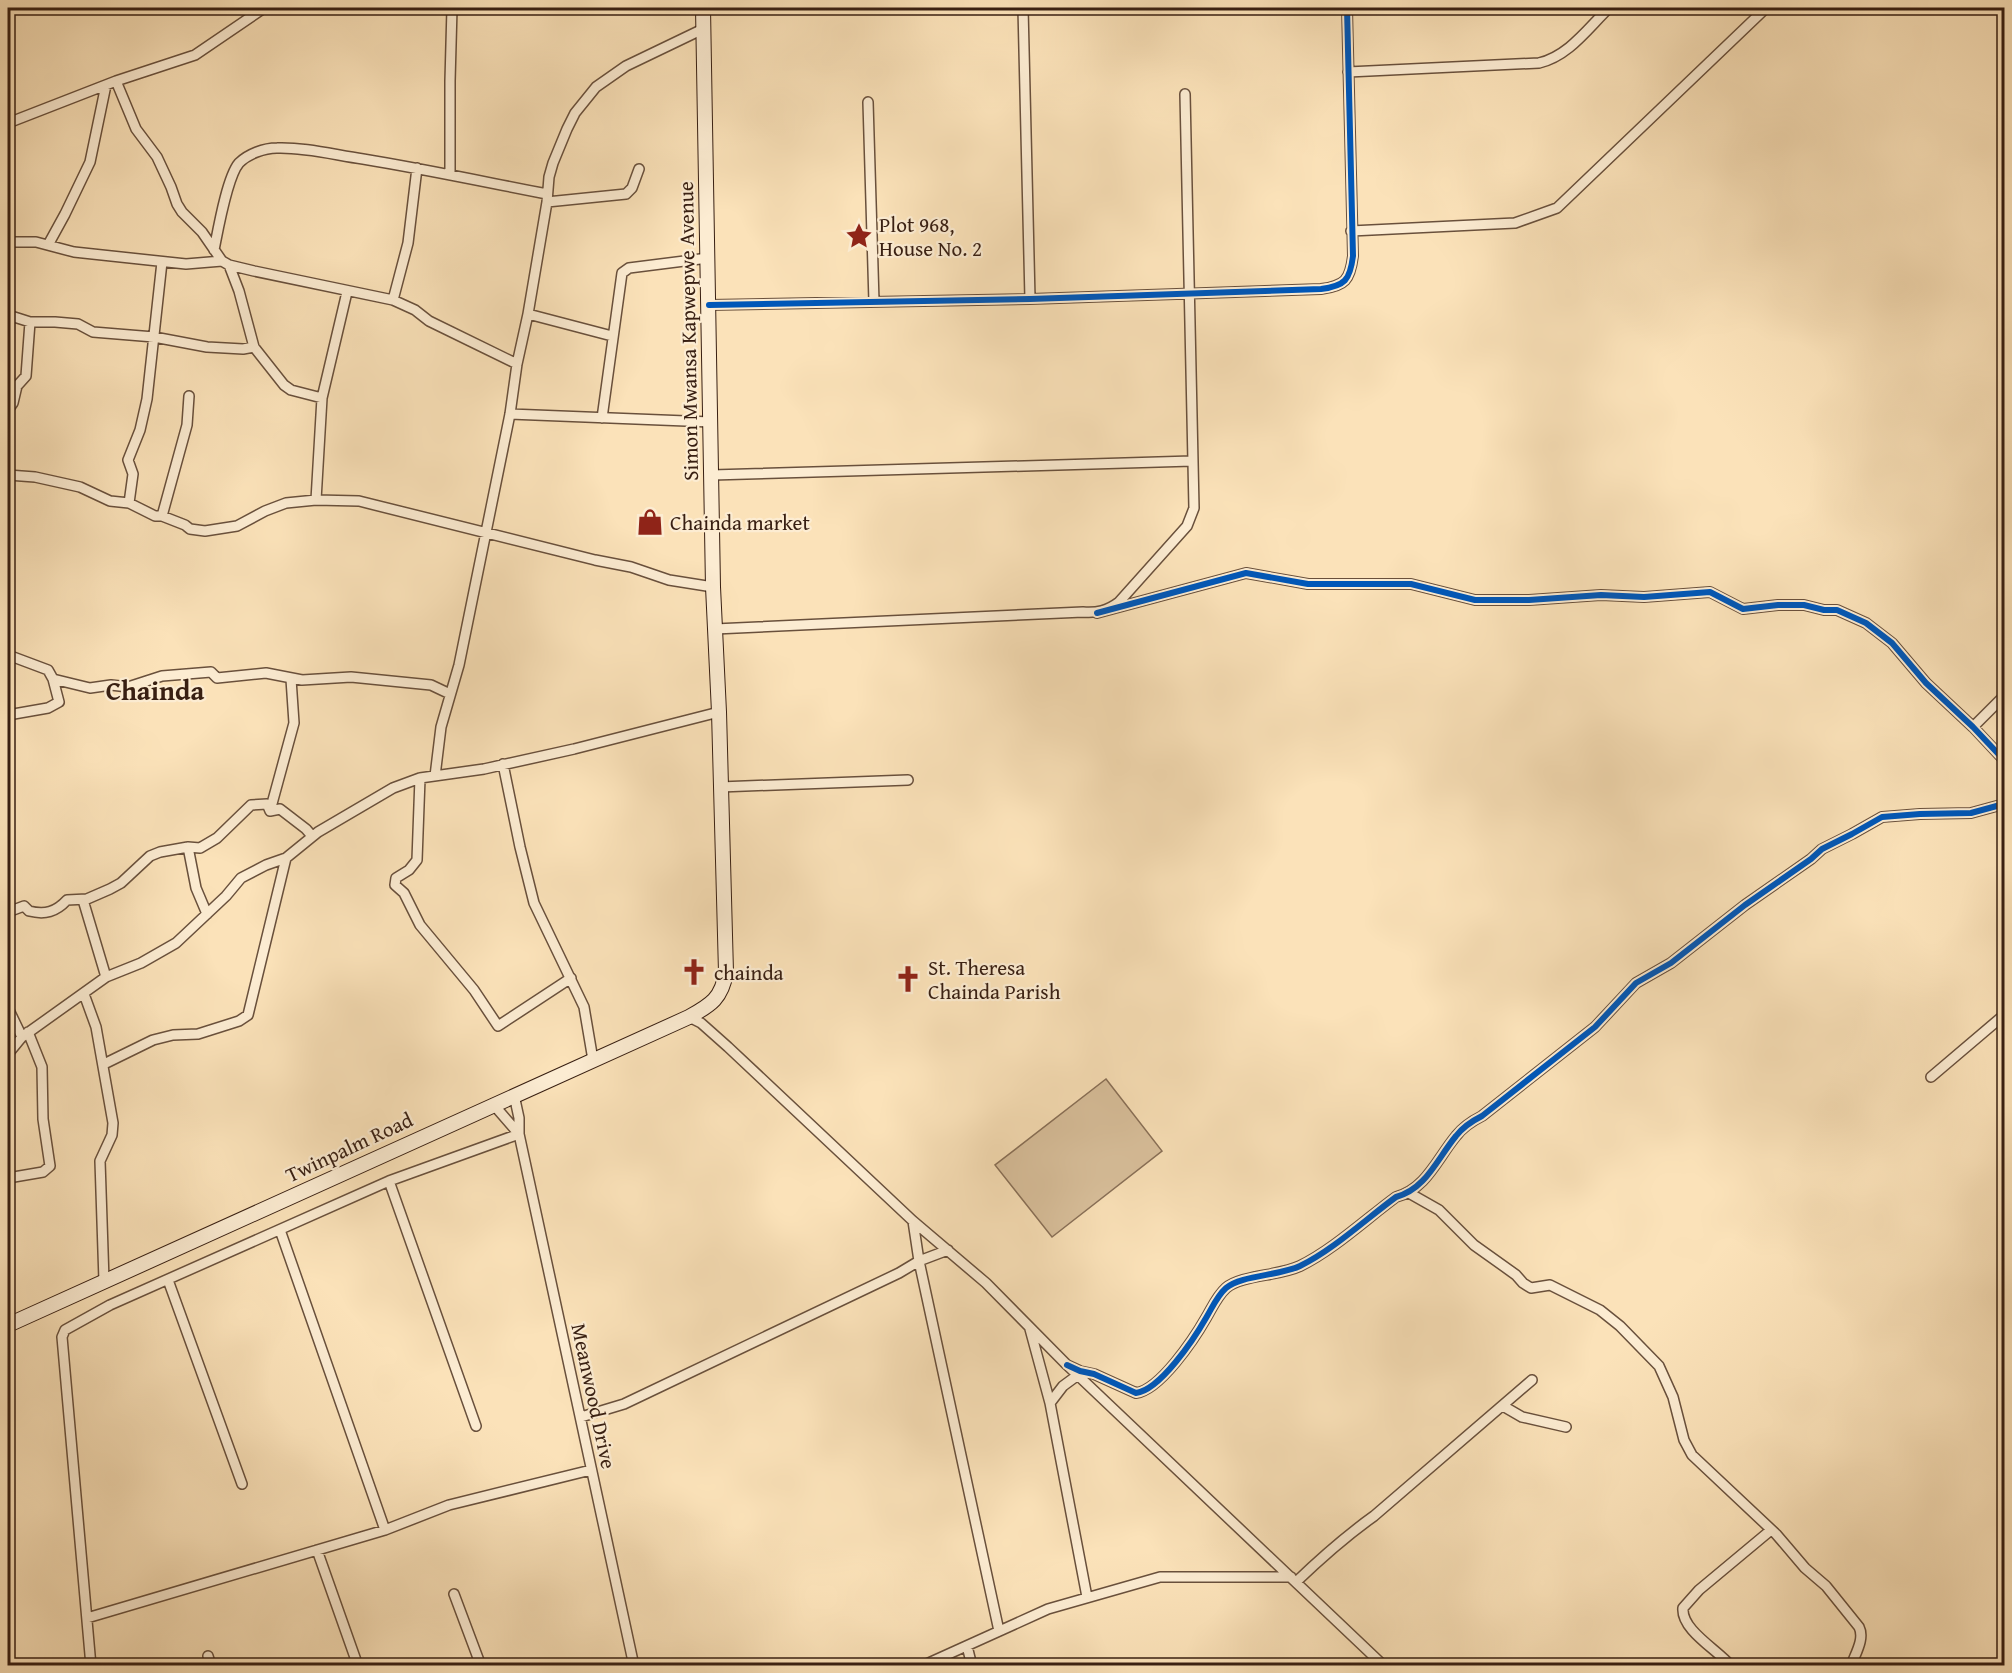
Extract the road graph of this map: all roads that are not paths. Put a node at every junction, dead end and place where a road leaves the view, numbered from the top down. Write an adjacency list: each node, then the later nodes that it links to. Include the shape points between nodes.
1 (264, 8): 10 (street, via 195,55)
2 (452, 8): 17 (street)
3 (703, 8): 8 (main road, Simon Mwansa Kapwepwe Avenue)
4 (1023, 8): 28 (street)
5 (1347, 8): 9 (street)
6 (1609, 8): 9 (street, via 1552,60)
7 (1766, 8): 19 (street, via 1557,208 1508,223)
8 (704, 29): 18 (street, via 626,66 596,87 567,129 549,177); 23 (main road, Simon Mwansa Kapwepwe Avenue)
9 (1348, 72): 19 (street)
10 (116, 81): 11 (street); 22 (street, via 136,129 157,157 177,204)
11 (105, 85): 14 (street); 21 (street, via 90,162)
12 (1185, 94): 27 (street)
13 (868, 102): 30 (street)
14 (8, 123)
15 (417, 168): 17 (street); 22 (street, via 327,153 263,149 236,168); 29 (street, via 408,243)
16 (639, 169): 18 (street, via 626,194)
17 (450, 175): 18 (street)
18 (547, 198): 32 (street)
19 (1352, 231): 27 (street, via 1353,256 1348,277 1332,288)
20 (8, 242): 21 (street)
21 (48, 245): 24 (street, via 74,252)
22 (214, 250): 25 (street)
23 (708, 258): 31 (main road, Simon Mwansa Kapwepwe Avenue); 35 (street, via 625,270 620,277)
24 (162, 262): 25 (street); 36 (street)
25 (226, 263): 26 (street); 37 (street, via 239,291)
26 (346, 292): 29 (street); 40 (street)
27 (1188, 294): 28 (street); 45 (street)
28 (1030, 299): 30 (street)
29 (393, 300): 38 (street)
30 (874, 302): 31 (street)
31 (709, 304): 44 (main road, Simon Mwansa Kapwepwe Avenue)
32 (528, 314): 35 (street); 38 (street)
33 (8, 315): 34 (street)
34 (30, 322): 36 (street, via 78,324 93,332); 41 (street, via 26,376 17,386)
35 (612, 336): 43 (street)
36 (154, 337): 37 (street, via 207,347); 49 (street, via 147,399 128,460 133,474)
37 (254, 347): 40 (street, via 284,385)
38 (517, 363): 42 (street)
39 (189, 396): 50 (street, via 187,425)
40 (322, 398): 48 (street)
41 (8, 410)
42 (510, 414): 43 (street); 51 (street)
43 (602, 418): 44 (street)
44 (711, 422): 47 (main road, Simon Mwansa Kapwepwe Avenue)
45 (1192, 461): 47 (street); 53 (street, via 1194,508 1187,526 1119,602)
46 (8, 475): 49 (street, via 50,480 80,487 110,501)
47 (712, 475): 52 (main road, Simon Mwansa Kapwepwe Avenue)
48 (316, 500): 50 (street, via 277,505 222,530 190,529); 51 (street, via 358,501)
49 (129, 503): 50 (street)
50 (162, 516)
51 (487, 533): 52 (street); 58 (street)
52 (713, 587): 54 (main road, Simon Mwansa Kapwepwe Avenue)
53 (1097, 613): 54 (street); 62 (street, via 1246,573 1308,584 1411,584 1475,600 1710,592 1743,609 1803,605 1837,610 1866,622 1892,643 1926,683)
54 (715, 629): 60 (main road, Simon Mwansa Kapwepwe Avenue)
55 (8, 656): 56 (street, via 48,670)
56 (53, 679): 57 (street, via 90,688 128,687 162,676 211,672 218,678 266,673); 61 (street, via 59,702)
57 (291, 679): 58 (street, via 351,677 431,685); 70 (street, via 294,723)
58 (450, 694): 65 (street)
59 (2004, 696): 62 (street)
60 (719, 712): 64 (street); 68 (main road, Simon Mwansa Kapwepwe Avenue)
61 (8, 716)
62 (1973, 727): 63 (street)
63 (2004, 760)
64 (503, 764): 65 (street); 78 (street, via 534,903)
65 (435, 776): 66 (street)
66 (420, 778): 71 (street, via 393,788); 78 (street, via 417,861 396,878 395,885 404,893 420,925 469,983 498,1026)
67 (908, 780): 68 (street)
68 (720, 787): 80 (main road, Simon Mwansa Kapwepwe Avenue, via 726,972 719,996)
69 (2004, 804): 94 (street, via 1971,813 1882,817 1822,849 1671,963 1636,983 1595,1026 1467,1124 1426,1178)
70 (270, 811): 71 (street, via 280,808); 72 (street, via 267,804 251,805 217,838 200,848)
71 (312, 836): 73 (street)
72 (188, 847): 74 (street, via 150,856 121,883); 76 (street, via 196,888)
73 (286, 858): 76 (street, via 241,879); 87 (street, via 248,1015 198,1034 153,1040)
74 (83, 900): 75 (street, via 67,900 58,910 45,913 28,911 24,906); 77 (street)
75 (8, 912)
76 (207, 914): 77 (street, via 163,952)
77 (106, 977): 79 (street)
78 (571, 978): 86 (street, via 584,1006)
79 (84, 994): 84 (street); 87 (street)
80 (707, 1007): 83 (main road, Twinpalm Road)
81 (8, 1008): 84 (street)
82 (2004, 1015): 88 (street)
83 (689, 1017): 86 (main road, Twinpalm Road); 95 (street, via 728,1047)
84 (25, 1034): 85 (street); 92 (street, via 42,1067 43,1119 50,1166 43,1172)
85 (8, 1054)
86 (593, 1060): 89 (main road, Twinpalm Road)
87 (104, 1064): 100 (street, via 113,1123 100,1161)
88 (1931, 1077)
89 (514, 1095): 90 (main road, Twinpalm Road); 91 (street, Meanwood Drive)
90 (494, 1104): 91 (street); 100 (main road, Twinpalm Road)
91 (519, 1134): 93 (street); 108 (street, Meanwood Drive)
92 (8, 1178)
93 (389, 1181): 96 (street); 109 (street)
94 (1409, 1193): 103 (street, via 1396,1197 1302,1265 1287,1272 1236,1281 1227,1287 1194,1339 1152,1387 1142,1392 1127,1390); 114 (street, via 1439,1210 1473,1245 1523,1283 1531,1288 1550,1285 1600,1310 1620,1326 1659,1366 1692,1455)
95 (913, 1221): 97 (street); 98 (street)
96 (280, 1230): 99 (street); 113 (street)
97 (948, 1250): 98 (street); 102 (street)
98 (919, 1261): 108 (street, via 624,1404); 120 (street)
99 (168, 1280): 112 (street); 119 (street, via 110,1305 71,1326 62,1337)
100 (104, 1281): 101 (main road, Twinpalm Road)
101 (8, 1325)
102 (1030, 1329): 103 (street); 106 (street)
103 (1067, 1365): 104 (street)
104 (1078, 1375): 106 (street); 116 (street)
105 (1532, 1380): 107 (street)
106 (1050, 1403): 118 (street)
107 (1503, 1406): 110 (street, via 1533,1421); 116 (street)
108 (581, 1418): 111 (street, Meanwood Drive)
109 (476, 1426)
110 (1566, 1427)
111 (591, 1470): 113 (street, via 449,1505); 125 (street, Meanwood Drive)
112 (243, 1484)
113 (385, 1530): 115 (street)
114 (1771, 1530): 129 (street, via 1683,1608 1691,1628); 130 (street, via 1826,1586 1862,1631)
115 (317, 1550): 119 (street); 123 (street)
116 (1293, 1579): 118 (street, via 1160,1577); 128 (street)
117 (454, 1594): 124 (street)
118 (1087, 1597): 120 (street)
119 (87, 1618): 122 (street)
120 (999, 1631): 121 (street)
121 (967, 1646): 126 (street); 127 (street)
122 (91, 1665)
123 (358, 1665)
124 (481, 1665)
125 (634, 1665)
126 (922, 1665)
127 (972, 1665)
128 (1384, 1665)
129 (1731, 1665)
130 (1851, 1665)

